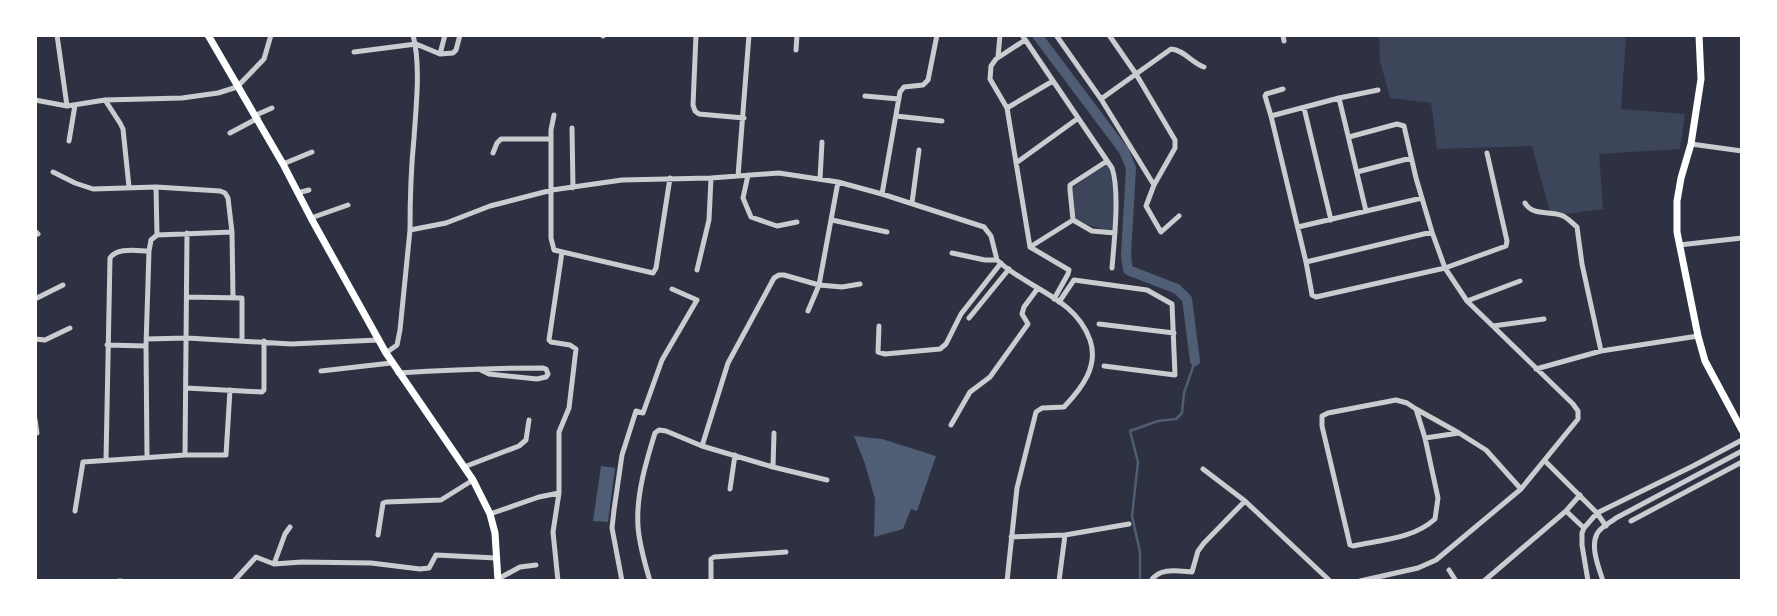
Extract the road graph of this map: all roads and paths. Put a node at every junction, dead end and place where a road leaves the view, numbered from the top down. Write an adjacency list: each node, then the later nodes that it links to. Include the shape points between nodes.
1 (57, 35): 34 (street)
2 (208, 35): 24 (main road)
3 (271, 35): 24 (street, via 264,59)
4 (413, 35): 16 (street)
5 (445, 35): 19 (street)
6 (460, 35): 19 (street, via 455,52)
7 (696, 35): 42 (street, via 695,111)
8 (749, 35): 42 (street)
9 (797, 35): 17 (street)
10 (937, 35): 29 (street, via 928,80 902,88)
11 (1000, 35): 20 (street)
12 (1056, 35): 30 (street)
13 (1110, 35): 22 (street)
14 (1699, 35): 51 (main road, via 1701,79)
15 (1024, 37): 20 (street); 23 (street)
16 (416, 44): 18 (street); 19 (street); 89 (street)
17 (796, 50)
18 (354, 52)
19 (440, 54)
20 (998, 57): 36 (street, via 991,66 990,79)
21 (1204, 66): 22 (street, via 1171,49)
22 (1136, 74): 30 (street); 69 (street, via 1175,140)
23 (1053, 81): 36 (street); 43 (street)
24 (237, 87): 32 (street, via 182,98); 41 (main road)
25 (1283, 89): 40 (street, via 1265,96)
26 (1378, 90): 28 (street)
27 (865, 96): 29 (street)
28 (1339, 98): 37 (street); 47 (street)
29 (899, 99): 39 (street)
30 (1101, 99): 69 (street)
31 (35, 100): 34 (street)
32 (105, 100): 33 (street); 70 (street, via 121,125)
33 (75, 105): 34 (street); 49 (street)
34 (67, 106)
35 (272, 108): 41 (street)
36 (1007, 108): 59 (street)
37 (1304, 108): 40 (street); 86 (street)
38 (554, 115): 48 (street)
39 (896, 116): 44 (street); 76 (street)
40 (1271, 116): 88 (street)
41 (257, 117): 46 (street); 60 (main road)
42 (744, 118): 64 (street)
43 (1077, 119): 58 (street); 59 (street)
44 (942, 121)
45 (572, 128): 72 (street)
46 (230, 133)
47 (1349, 137): 57 (street, via 1402,124); 62 (street)
48 (551, 139): 55 (street, via 501,139); 74 (street)
49 (69, 141)
50 (822, 142): 67 (street)
51 (1691, 144): 53 (street); 97 (main road, via 1677,201)
52 (919, 150): 79 (street)
53 (1742, 151)
54 (312, 152): 60 (street)
55 (493, 153)
56 (1487, 153): 105 (street, via 1507,244)
57 (1411, 158): 62 (street); 77 (street)
58 (1107, 161): 85 (street, via 1070,185); 94 (street, via 1115,177)
59 (1016, 163): 98 (street)
60 (283, 164): 75 (main road)
61 (53, 172): 70 (street, via 93,189)
62 (1357, 172): 81 (street)
63 (748, 175): 64 (street); 67 (street, via 779,173); 87 (street, via 743,198 751,218 777,226)
64 (737, 176): 66 (street)
65 (670, 178): 66 (street); 72 (street); 100 (street, via 654,272)
66 (711, 178): 107 (street, via 709,220)
67 (820, 179): 68 (street)
68 (838, 182): 76 (street); 84 (street)
69 (1154, 185): 82 (street, via 1146,206 1161,232)
70 (129, 187): 71 (street)
71 (156, 187): 90 (street, via 223,192 229,198); 95 (street)
72 (573, 188): 74 (street)
73 (309, 190): 75 (street)
74 (552, 190): 89 (street); 100 (street, via 551,239 554,250)
75 (297, 193): 83 (main road)
76 (882, 194): 79 (street)
77 (1422, 198): 81 (street); 92 (street)
78 (1525, 203): 135 (street, via 1533,211 1561,215 1577,228)
79 (912, 204): 103 (street, via 984,227)
80 (348, 205): 83 (street)
81 (1366, 211): 86 (street)
82 (1179, 216)
83 (311, 218): 131 (main road)
84 (832, 220): 91 (street); 111 (street)
85 (1073, 220): 94 (street, via 1092,231); 98 (street)
86 (1331, 220): 88 (street)
87 (797, 222)
88 (1298, 227): 102 (street)
89 (410, 230): 136 (street, via 400,330 397,345)
90 (232, 232): 93 (street); 115 (street)
91 (887, 232)
92 (1432, 232): 102 (street); 105 (street)
93 (187, 233): 95 (street); 114 (street)
94 (1115, 233): 104 (street)
95 (157, 235): 99 (street)
96 (1742, 238): 97 (street)
97 (1679, 245): 127 (main road)
98 (1030, 247): 117 (street, via 1069,270)
99 (149, 251): 133 (street); 134 (street, via 117,251 111,256)
100 (562, 252): 170 (street, via 549,340 576,349 569,408 559,432)
101 (952, 253): 103 (street)
102 (1306, 261): 105 (street, via 1316,297)
103 (999, 262): 106 (street); 123 (street, via 940,349 878,352)
104 (1112, 268)
105 (1445, 268): 118 (street)
106 (1009, 269): 112 (street); 120 (street)
107 (697, 270)
108 (1520, 281): 118 (street)
109 (860, 284): 111 (street)
110 (63, 285): 116 (street)
111 (819, 285): 119 (street); 155 (street, via 784,275 774,278 728,363)
112 (1038, 288): 117 (street); 148 (street, via 1022,314 1028,324 990,377 970,392)
113 (672, 289): 196 (street, via 697,300 662,360 643,413 636,411 622,455 612,528)
114 (187, 297): 115 (street); 129 (street)
115 (233, 297): 130 (street, via 243,299)
116 (35, 299)
117 (1056, 300): 126 (street, via 1074,280 1146,290 1172,304); 184 (street, via 1086,328 1093,349 1092,365 1087,379 1064,407 1035,412 1017,488)
118 (1467, 301): 124 (street)
119 (808, 311)
120 (970, 318)
121 (1544, 319): 124 (street)
122 (1099, 324): 126 (street)
123 (879, 326)
124 (1493, 326): 140 (street)
125 (70, 328): 128 (street, via 45,340)
126 (1174, 333): 138 (street, via 1175,375)
127 (1698, 337): 135 (street); 149 (main road, via 1705,361)
128 (35, 338)
129 (187, 338): 130 (street); 133 (street); 143 (street)
130 (242, 340): 132 (street)
131 (378, 340): 132 (street); 136 (main road)
132 (264, 341): 144 (street, via 263,391)
133 (147, 343): 134 (street); 159 (street)
134 (107, 345): 160 (street)
135 (1601, 351): 140 (street)
136 (386, 353): 137 (main road)
137 (391, 363): 141 (street); 142 (main road)
138 (1104, 366)
139 (479, 369): 139 (street, via 543,368 548,374 537,379); 142 (street)
140 (1536, 369): 161 (street, via 1578,411 1578,419)
141 (321, 370)
142 (398, 373): 163 (main road)
143 (186, 388): 144 (street); 157 (street)
144 (230, 390): 157 (street, via 226,455)
145 (1416, 409): 152 (street); 153 (street); 153 (street, via 1396,400 1322,416 1350,545 1413,534 1435,519 1438,498)
146 (35, 419): 150 (street)
147 (528, 420): 163 (street, via 526,440 519,446)
148 (951, 425)
149 (1742, 430)
150 (37, 433)
151 (774, 433): 164 (street)
152 (1460, 433): 153 (street); 169 (street, via 1486,450)
153 (1425, 438)
154 (1742, 440): 175 (street)
155 (702, 446): 158 (street); 197 (street, via 666,430 655,433 638,515)
156 (1742, 451): 179 (street)
157 (185, 455): 159 (street)
158 (735, 455): 164 (street); 168 (street)
159 (147, 457): 160 (street)
160 (106, 460): 174 (street, via 83,462)
161 (1545, 461): 169 (street); 171 (street)
162 (1742, 462): 177 (street)
163 (464, 467): 166 (main road)
164 (773, 467): 167 (street)
165 (1203, 469): 172 (street)
166 (473, 480): 176 (main road); 182 (street, via 441,500 386,502 381,506)
167 (827, 480)
168 (730, 489)
169 (1521, 489): 191 (street, via 1436,560)
170 (559, 493): 176 (street); 195 (street, via 553,532)
171 (1580, 495): 173 (street); 175 (street)
172 (1245, 501): 190 (street, via 1198,551); 192 (street)
173 (1566, 511): 181 (street); 205 (street)
174 (75, 512)
175 (1597, 513): 179 (street); 181 (street)
176 (490, 514): 186 (main road)
177 (1631, 521)
178 (1129, 524): 183 (street)
179 (1606, 526): 207 (street, via 1595,544)
180 (290, 527): 187 (street)
181 (1584, 528): 206 (street)
182 (378, 535)
183 (1065, 535): 184 (street); 200 (street)
184 (1012, 537): 199 (street)
185 (786, 552): 198 (street, via 714,557)
186 (496, 558): 187 (street, via 436,555 429,568 420,569 371,563); 193 (main road)
187 (274, 564): 194 (street, via 256,557)
188 (536, 565): 193 (street)
189 (1449, 570): 204 (street)
190 (1192, 572): 201 (street, via 1165,571); 202 (street)
191 (1387, 578): 203 (street)
192 (1326, 579)
193 (498, 580)
194 (234, 581)
195 (558, 581)
196 (622, 581)
197 (650, 581)
198 (711, 581)
199 (1007, 581)
200 (1059, 581)
201 (1151, 581)
202 (1191, 581)
203 (1361, 581)
204 (1457, 581)
205 (1484, 581)
206 (1588, 581)
207 (1603, 581)

